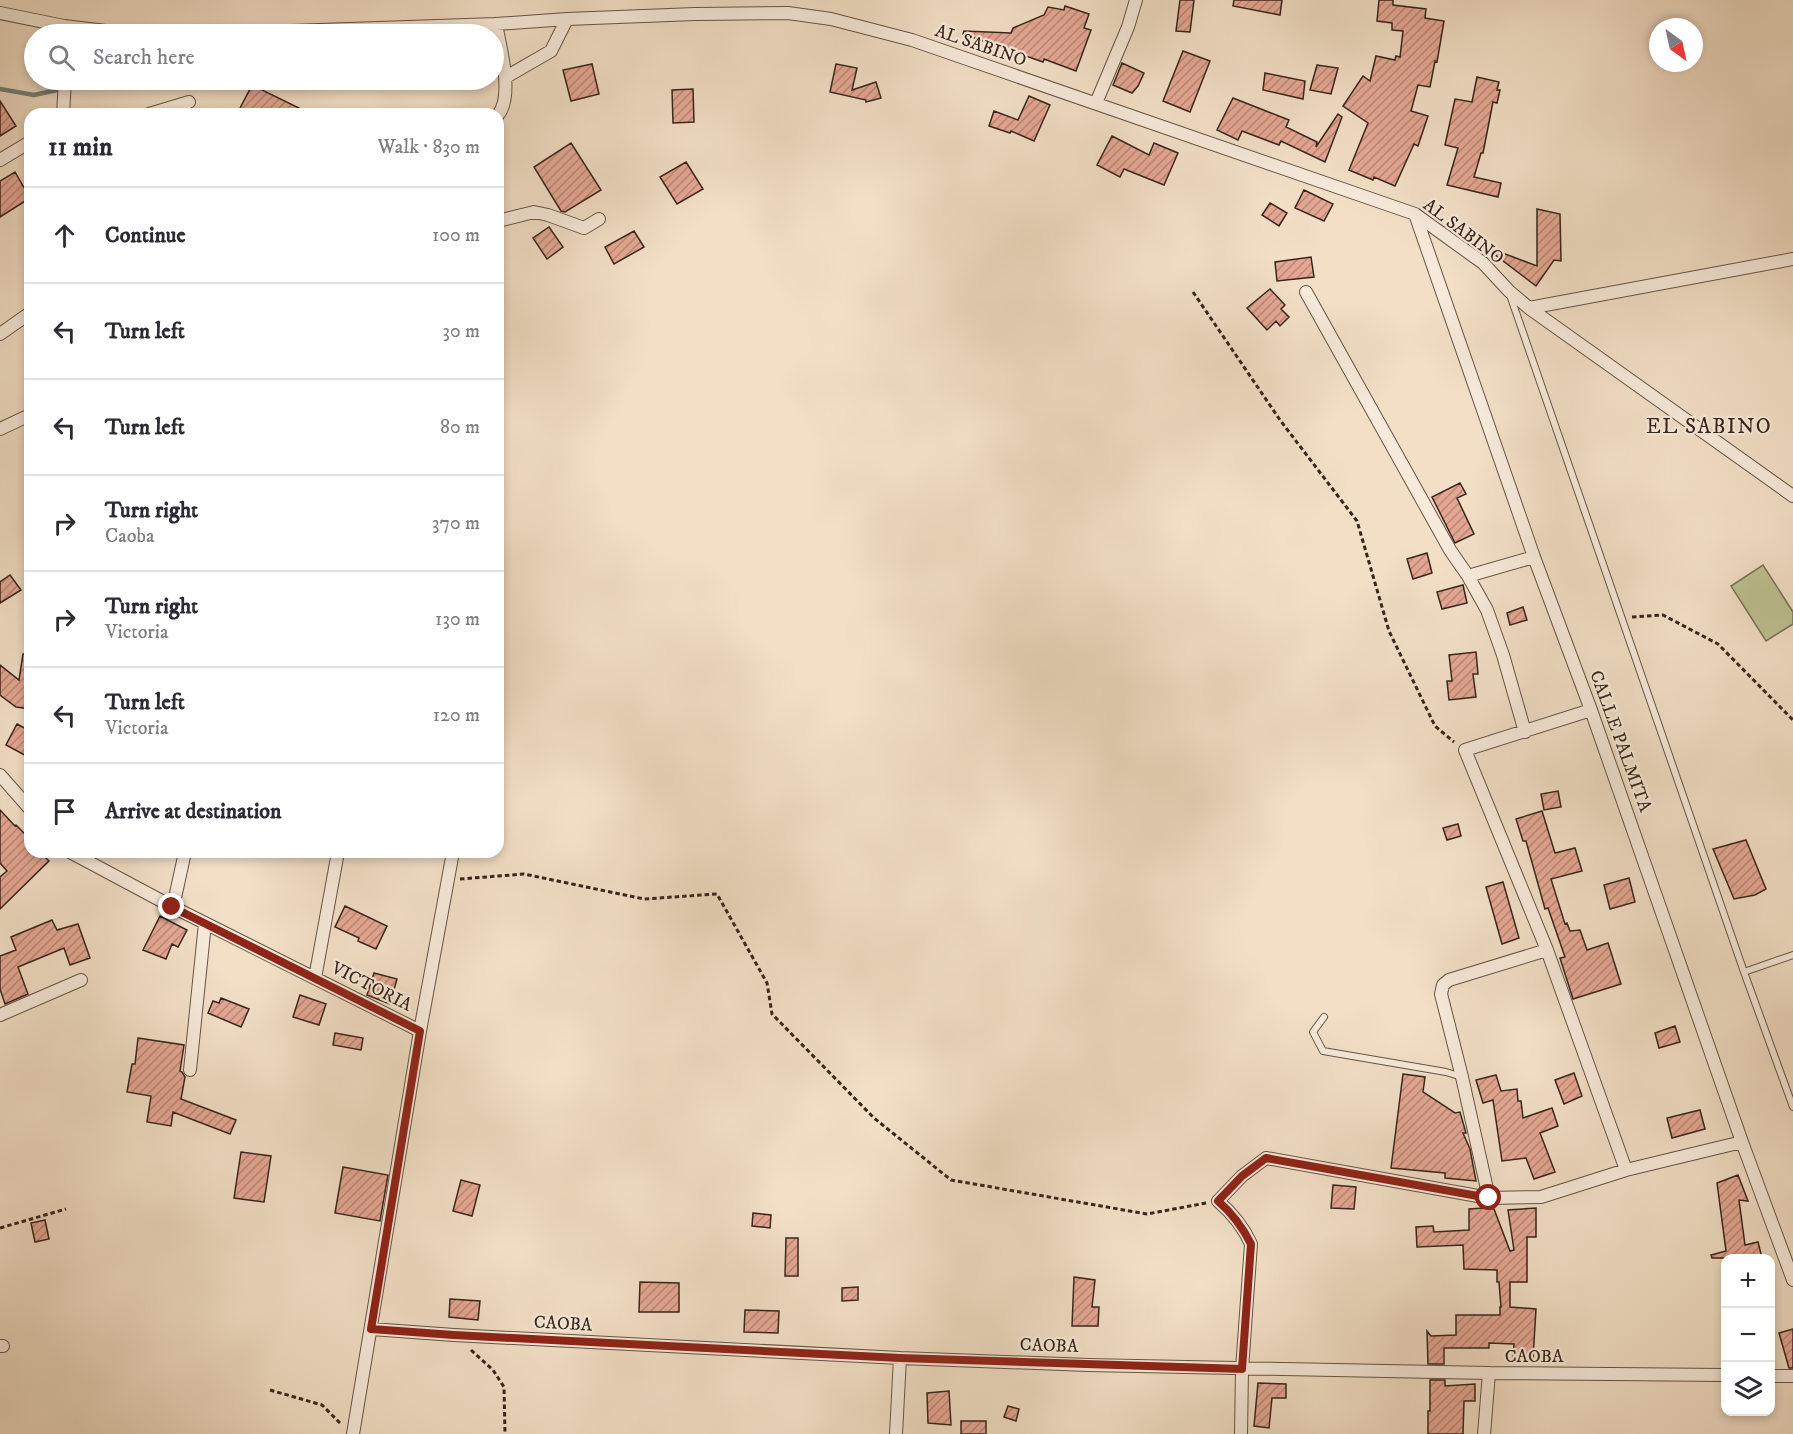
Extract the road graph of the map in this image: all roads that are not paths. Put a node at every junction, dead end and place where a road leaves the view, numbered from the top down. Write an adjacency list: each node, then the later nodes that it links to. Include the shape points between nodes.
1 (1136, 0): 10 (street)
2 (0, 14): 4 (street)
3 (567, 19): 5 (street, AL SABINO); 7 (street, via 551,51); 10 (street, AL SABINO, via 788,13 831,19 912,40)
4 (40, 24)
5 (496, 24)
6 (504, 66): 7 (street)
7 (506, 77): 13 (street)
8 (64, 90): 11 (street)
9 (189, 102): 12 (street)
10 (1096, 103): 16 (street, AL SABINO)
11 (63, 108)
12 (168, 108)
13 (503, 108)
14 (24, 146): 15 (street)
15 (0, 160)
16 (1415, 214): 20 (street, AL SABINO, via 1483,263); 28 (street, CALLE PALMITA)
17 (599, 219): 18 (street, via 584,228 534,212)
18 (504, 220)
19 (1793, 259): 22 (street)
20 (1509, 291): 22 (street, AL SABINO); 42 (lane)
21 (1306, 292): 29 (street)
22 (1529, 308): 27 (street, AL SABINO)
23 (24, 317): 24 (street)
24 (0, 334)
25 (24, 418): 26 (street)
26 (0, 429)
27 (1793, 496)
28 (1534, 557): 29 (street); 30 (street, CALLE PALMITA)
29 (1468, 576): 31 (street, via 1487,610)
30 (1591, 710): 31 (street); 51 (street, CALLE PALMITA)
31 (1525, 732): 40 (street, via 1465,750)
32 (0, 776): 33 (street)
33 (24, 802)
34 (81, 858): 38 (street, VICTORIA)
35 (184, 858): 38 (street)
36 (337, 858): 43 (street)
37 (452, 858): 47 (street)
38 (172, 907): 39 (street, VICTORIA)
39 (205, 923): 43 (street, VICTORIA); 48 (street)
40 (1547, 950): 49 (street, via 1443,985 1441,994); 52 (street)
41 (1793, 955): 42 (lane)
42 (1744, 972): 50 (lane)
43 (315, 978): 47 (street, VICTORIA)
44 (81, 980): 45 (street)
45 (0, 1015)
46 (1324, 1017): 49 (lane, via 1313,1032 1323,1051)
47 (420, 1031): 55 (street, VICTORIA)
48 (189, 1070)
49 (1462, 1077): 53 (street)
50 (1793, 1107)
51 (1742, 1142): 52 (street); 54 (street, CALLE PALMITA)
52 (1626, 1170): 53 (street, via 1541,1197)
53 (1489, 1198): 57 (street, via 1266,1158 1218,1201 1232,1213 1251,1244)
54 (1793, 1280)
55 (371, 1329): 56 (street, CAOBA); 62 (street, VICTORIA)
56 (900, 1358): 57 (street, CAOBA); 63 (street)
57 (1242, 1369): 58 (street, CAOBA); 64 (street)
58 (1489, 1373): 59 (street, CAOBA); 65 (street)
59 (1721, 1375)
60 (1775, 1376): 61 (street)
61 (1793, 1376)
62 (349, 1430)
63 (896, 1434)
64 (1241, 1434)
65 (1484, 1434)

